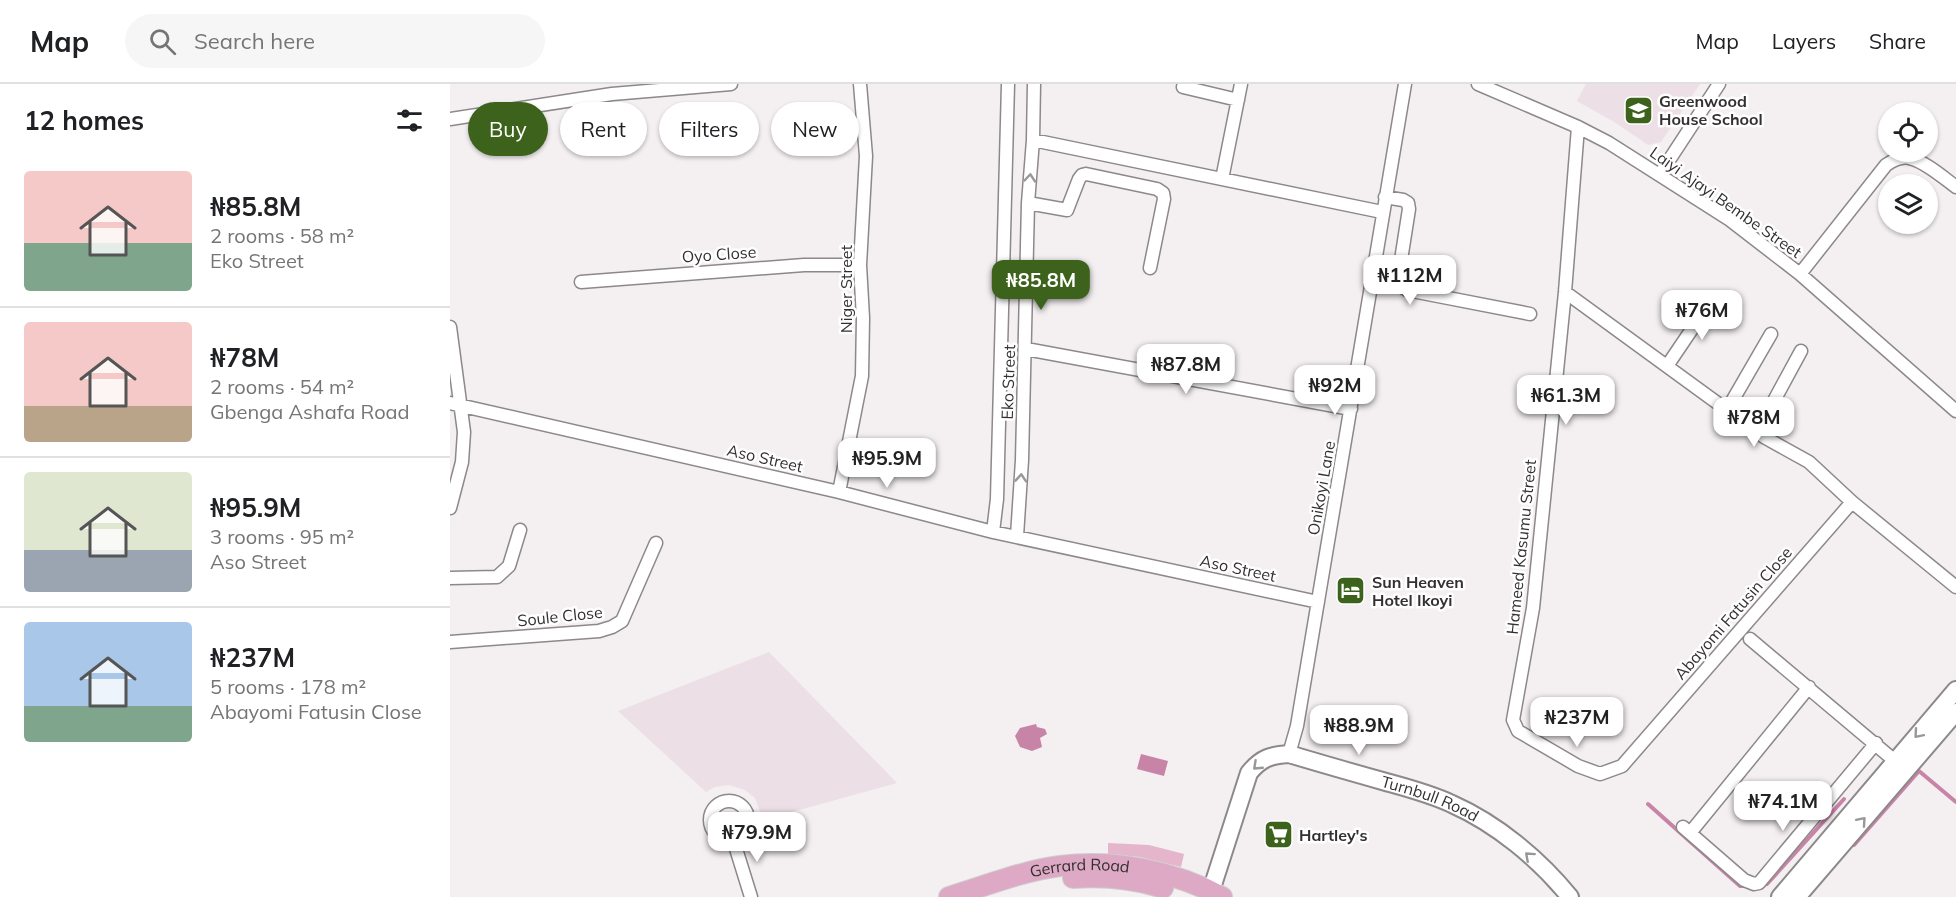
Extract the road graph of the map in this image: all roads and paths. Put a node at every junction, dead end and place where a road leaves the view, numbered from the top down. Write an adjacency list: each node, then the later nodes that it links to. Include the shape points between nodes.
1 (731, 84): 11 (street, via 612,94)
2 (860, 84): 20 (street, Niger Street, via 866,156)
3 (1008, 84): 41 (street, Eko Street)
4 (1034, 84): 13 (street, Eko Street)
5 (1241, 84): 10 (street)
6 (1405, 84): 17 (street, Onikoyi Lane)
7 (1478, 84): 12 (street, Laiyi Ajayi Bembe Street)
8 (1719, 84): 14 (street)
9 (1183, 87): 10 (street)
10 (1238, 100): 15 (street)
11 (450, 119)
12 (1578, 127): 14 (street, Laiyi Ajayi Bembe Street); 24 (street, Hameed Kasumu Street)
13 (1033, 140): 15 (street); 18 (street, Eko Street, one-way to 13)
14 (1660, 174): 22 (street, Laiyi Ajayi Bembe Street, via 1730,220)
15 (1222, 179): 19 (street)
16 (1956, 187): 22 (street, via 1920,163 1896,159 1886,165)
17 (1385, 197): 19 (street, Onikoyi Lane); 26 (street, via 1408,203 1398,279 1401,286)
18 (1028, 203): 21 (street, via 1067,210 1078,179 1086,174 1157,189 1164,199); 29 (street, Eko Street)
19 (1382, 212): 33 (street, Onikoyi Lane)
20 (861, 265): 23 (street, Oyo Close, via 804,265); 37 (street, Niger Street, via 862,376)
21 (1150, 268)
22 (1800, 274): 35 (street, Laiyi Ajayi Bembe Street)
23 (581, 282)
24 (1564, 292): 31 (street); 52 (street, Hameed Kasumu Street, via 1533,608)
25 (1711, 301): 31 (street)
26 (1530, 314)
27 (450, 327): 32 (street)
28 (1771, 334): 34 (street)
29 (1026, 349): 33 (street); 42 (street, Eko Street, one-way to 29)
30 (1801, 351): 36 (street)
31 (1667, 366): 34 (street)
32 (455, 404): 37 (street, Aso Street); 39 (street, via 464,443)
33 (1351, 409): 46 (street, Onikoyi Lane)
34 (1727, 410): 36 (street)
35 (1956, 411)
36 (1757, 432): 38 (street, via 1809,462)
37 (839, 492): 41 (street, Aso Street)
38 (1852, 502): 45 (street); 52 (street, Abayomi Fatusin Close, via 1622,766 1600,774 1578,766 1518,731)
39 (450, 508)
40 (520, 530): 44 (street, via 509,566 496,577)
41 (993, 532): 42 (street, Aso Street)
42 (1017, 536): 46 (street, Aso Street)
43 (656, 543): 48 (street, Soule Close, via 622,621 612,627)
44 (450, 578)
45 (1956, 587)
46 (1318, 602): 54 (street, Onikoyi Lane)
47 (1750, 639): 49 (street)
48 (450, 642)
49 (1809, 687): 53 (street); 53 (street, via 1686,830 1744,880 1759,883)
50 (1956, 690): 55 (street, one-way to 55)
51 (1956, 712): 64 (street, one-way to 51)
52 (1513, 720)
53 (1876, 743): 55 (street)
54 (1289, 754): 57 (street, Turnbull Road, one-way to 57, via 1272,755 1258,762 1249,773); 62 (street, Turnbull Road, one-way to 54, via 1521,848 1452,804)
55 (1895, 760): 63 (street)
56 (734, 839): 58 (street)
57 (1216, 894): 59 (main road, Gerrard Road, via 1172,876 1135,868 1084,865 1012,877)
58 (751, 897)
59 (949, 897)
60 (992, 897): 61 (main road, via 1049,881 1077,878 1151,884)
61 (1190, 897)
62 (1570, 897)
63 (1780, 897)
64 (1797, 897)

